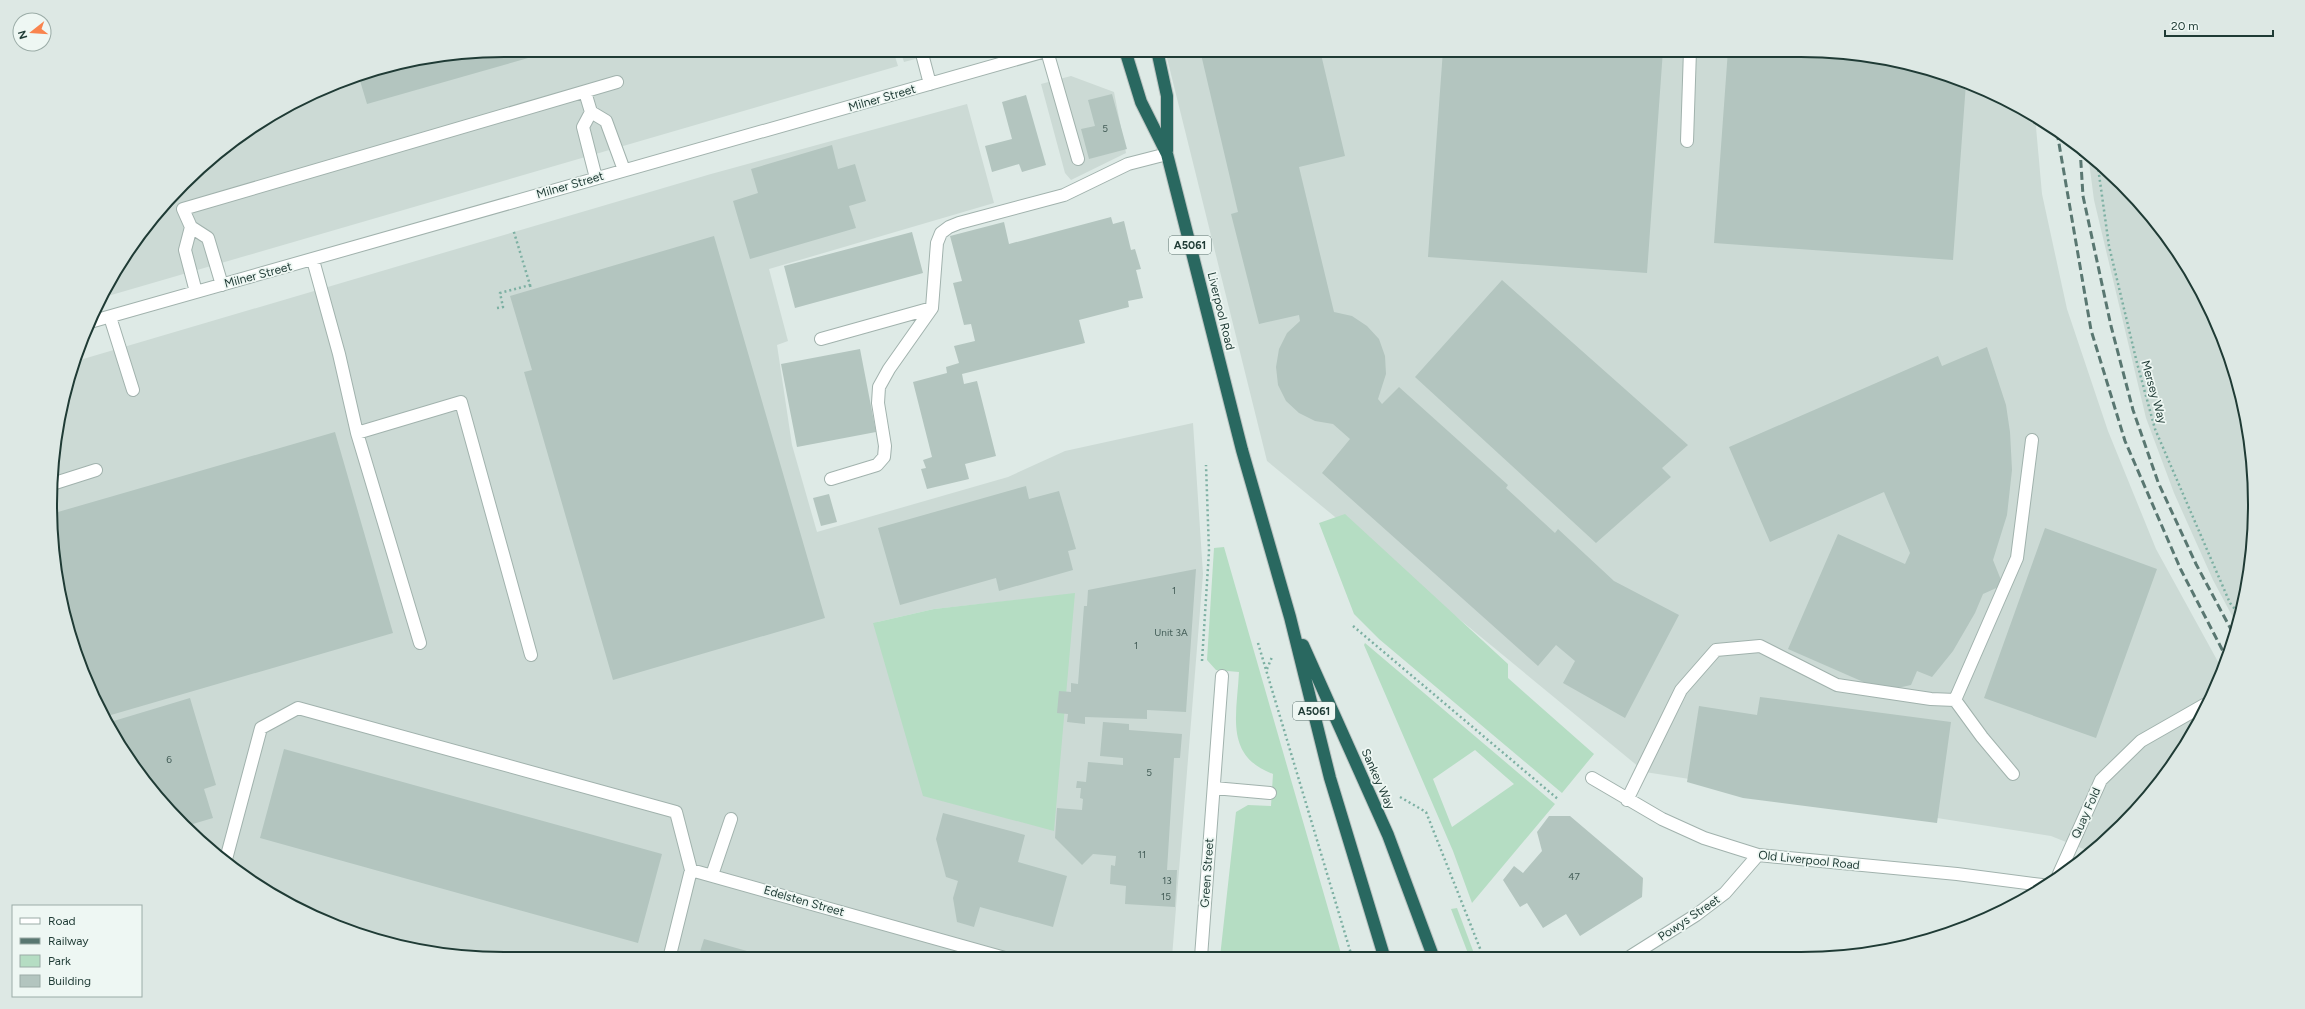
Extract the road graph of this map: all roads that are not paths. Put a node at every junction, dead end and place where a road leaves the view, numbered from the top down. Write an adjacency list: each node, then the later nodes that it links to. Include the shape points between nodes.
1 (923, 57): 8 (street)
2 (1027, 57): 8 (street, Milner Street)
3 (1050, 57): 13 (street)
4 (1127, 57): 12 (highway, Liverpool Road / A5061, via 1141,102)
5 (1158, 57): 12 (highway, Liverpool Road / A5061, via 1167,96)
6 (1690, 57): 11 (street)
7 (617, 82): 9 (street)
8 (930, 84): 14 (street, Milner Street)
9 (586, 92): 10 (street); 16 (street, via 183,209)
10 (591, 112): 14 (street, via 606,121); 15 (street, via 583,127)
11 (1686, 140)
12 (1167, 154): 20 (street, via 1128,164 1064,196 949,227 941,233 937,243); 28 (highway, Liverpool Road / A5061)
13 (1078, 159)
14 (624, 170): 15 (street, Milner Street)
15 (596, 178): 17 (street, Milner Street)
16 (191, 227): 18 (street, via 208,238); 19 (street, via 185,250)
17 (312, 260): 18 (street, Milner Street); 25 (street, via 339,354)
18 (222, 285): 19 (street, Milner Street)
19 (196, 292): 21 (street, Milner Street)
20 (932, 308): 23 (street); 29 (street, via 879,387 878,403 885,446 884,457 877,465)
21 (110, 317): 22 (street, Milner Street); 24 (street)
22 (97, 320)
23 (821, 339)
24 (133, 390)
25 (357, 433): 32 (street); 33 (street, via 461,402)
26 (2032, 440): 35 (street, via 2017,558)
27 (96, 470): 30 (street)
28 (1249, 474): 31 (highway, Sankey Way / A5061)
29 (831, 479)
30 (58, 482)
31 (1290, 617): 52 (highway, Sankey Way / A5061, via 1330,778); 53 (highway, Sankey Way / A5061, via 1388,835)
32 (420, 643)
33 (531, 655)
34 (1222, 676): 39 (street, Green Street)
35 (1956, 700): 37 (street); 41 (street, via 1931,699 1837,685 1760,646 1716,650 1681,690)
36 (2199, 708): 45 (street, Quay Fold, via 2141,741 2101,780)
37 (2013, 774)
38 (1592, 778): 41 (street, Old Liverpool Road)
39 (1214, 788): 40 (street); 51 (street, Green Street)
40 (1270, 793)
41 (1627, 800): 43 (street, Old Liverpool Road, via 1704,838)
42 (731, 819): 47 (street)
43 (1758, 855): 48 (street, Old Liverpool Road); 54 (street, Powys Street, via 1725,893 1696,916)
44 (227, 856): 46 (street, via 261,728 298,708 676,812)
45 (2062, 868)
46 (691, 870): 47 (street, Edelsten Street); 49 (street)
47 (712, 875): 50 (street, Edelsten Street)
48 (2037, 884)
49 (670, 952)
50 (984, 952)
51 (1201, 952)
52 (1383, 952)
53 (1432, 952)
54 (1638, 952)

